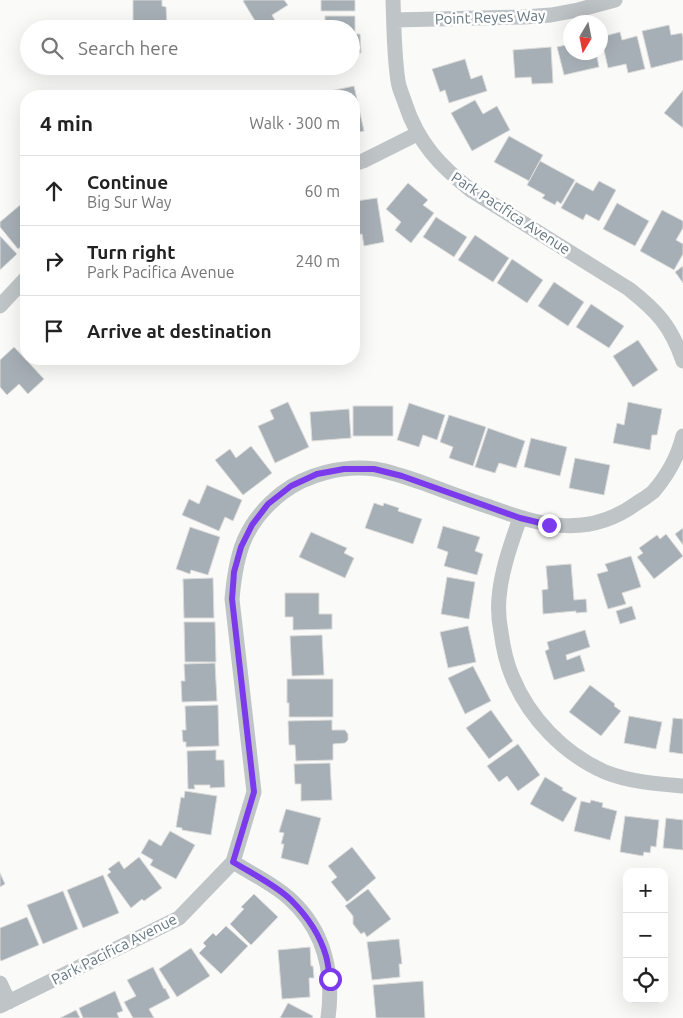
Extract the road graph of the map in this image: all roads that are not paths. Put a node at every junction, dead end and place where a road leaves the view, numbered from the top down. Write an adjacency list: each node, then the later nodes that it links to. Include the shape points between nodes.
1 (393, 0): 3 (street, Park Pacifica Avenue)
2 (615, 0): 3 (street, Point Reyes Way, via 551,15)
3 (394, 20): 4 (street, Park Pacifica Avenue, via 398,83)
4 (418, 134): 5 (street); 8 (street, Park Pacifica Avenue, via 451,175 472,191 629,289 650,306 667,325)
5 (360, 162)
6 (20, 284): 7 (street)
7 (0, 306)
8 (683, 361)
9 (683, 436): 10 (street, Park Pacifica Avenue, via 669,470 652,493 628,510 602,522 575,526 549,525)
10 (520, 518): 11 (street, via 502,573 498,599 504,651 524,700 560,743 597,768 631,780); 12 (street, Park Pacifica Avenue, via 374,469 344,469 317,474 291,486 268,504 248,532 234,572 232,599 254,792)
11 (683, 786)
12 (233, 862): 14 (street, Park Pacifica Avenue, via 179,918); 15 (street, via 290,899 317,934 326,955 330,979)
13 (0, 982): 14 (street)
14 (5, 1004)
15 (328, 1018)

